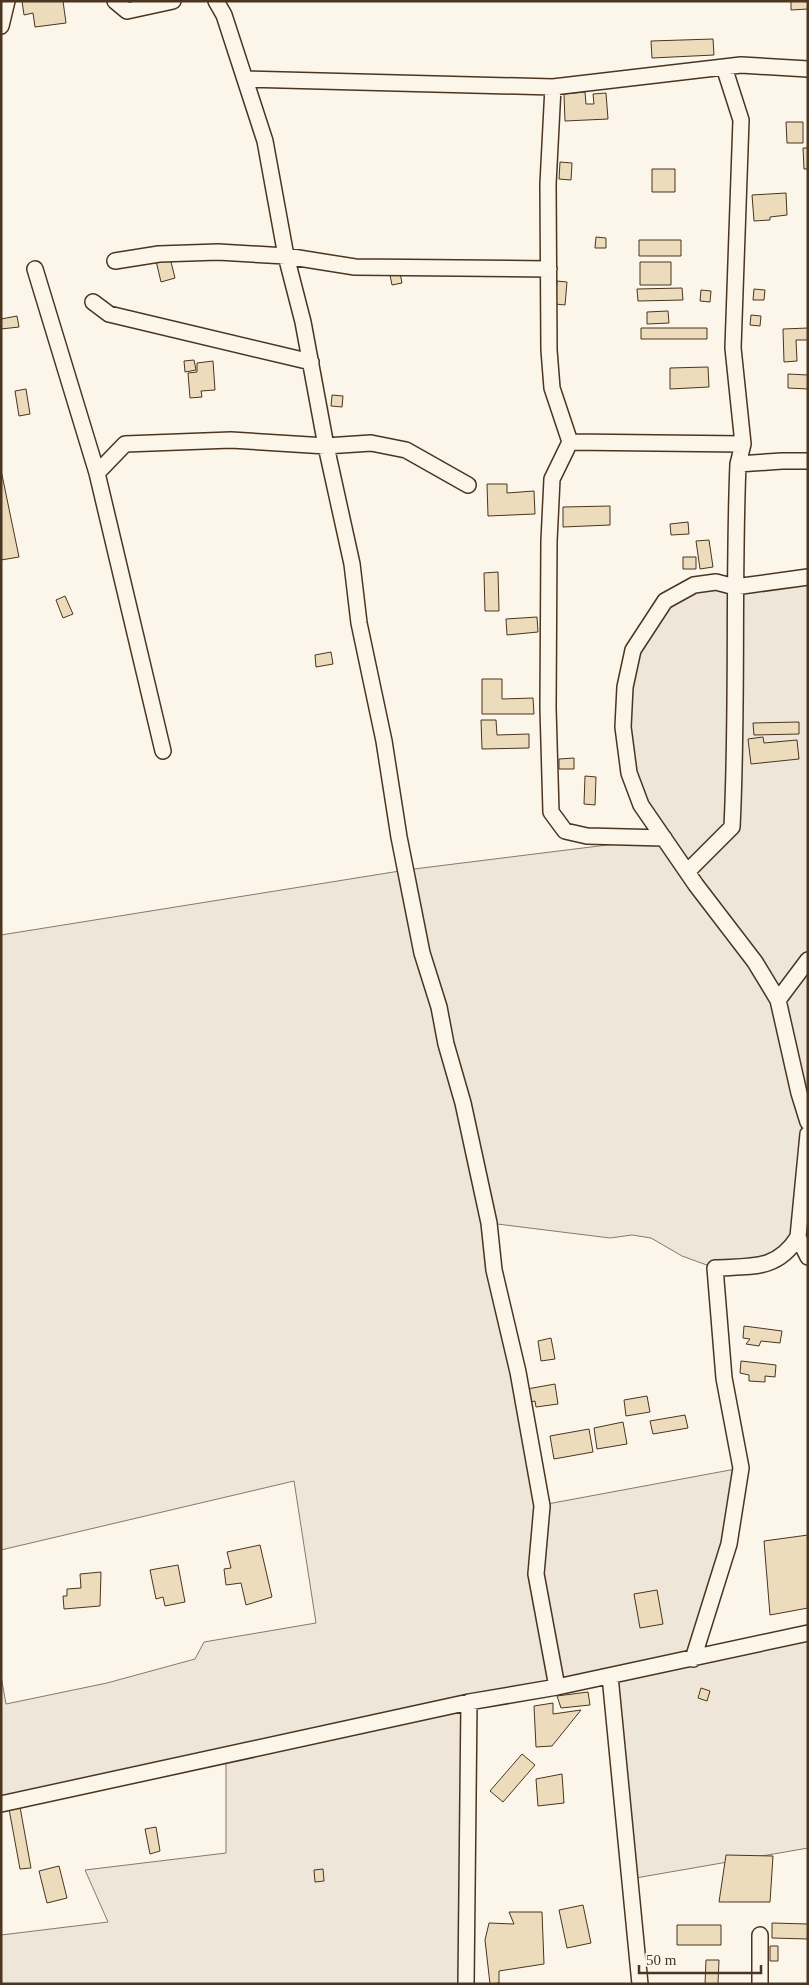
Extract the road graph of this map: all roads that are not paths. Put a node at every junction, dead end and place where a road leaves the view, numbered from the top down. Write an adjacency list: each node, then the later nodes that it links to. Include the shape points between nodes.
1 (7, 1): 5 (street)
2 (115, 1): 3 (street, via 127,11)
3 (173, 1)
4 (213, 2): 8 (street, via 224,15)
5 (1, 26)
6 (724, 67): 7 (street); 9 (street); 17 (street, via 741,120 733,348)
7 (808, 69)
8 (245, 79): 9 (street); 10 (street, via 265,141)
9 (553, 87): 13 (street, via 548,184)
10 (286, 256): 11 (street, via 218,252 160,254); 13 (street, via 355,267); 15 (street)
11 (115, 261)
12 (35, 269): 21 (street)
13 (549, 269): 16 (street, via 552,388)
14 (92, 302): 15 (street, via 109,314)
15 (311, 362): 18 (street)
16 (570, 442): 17 (street); 26 (street, via 552,479 548,698 551,812 565,831 587,836)
17 (743, 444): 20 (street)
18 (326, 446): 21 (street, via 231,440 125,444); 22 (street, via 371,443 406,450); 37 (street, via 352,564 360,623 422,953 463,1103 489,1223 494,1270 518,1372 542,1506 536,1574)
19 (808, 461): 20 (street)
20 (738, 464): 24 (street)
21 (97, 472): 25 (street)
22 (468, 485)
23 (808, 577): 24 (street)
24 (735, 587): 26 (street, via 716,582 694,585 665,600 633,650 625,687 623,728 629,773 641,805); 27 (street, via 736,757 732,827)
25 (163, 752)
26 (664, 838): 27 (street)
27 (687, 872): 29 (street, via 755,962)
28 (808, 960): 29 (street)
29 (778, 1000): 30 (street)
30 (808, 1122)
31 (808, 1134): 32 (street)
32 (798, 1237): 33 (street); 35 (street, via 789,1251 773,1262 714,1268 724,1378 741,1468 729,1544)
33 (808, 1256)
34 (808, 1633): 35 (street)
35 (693, 1659): 36 (street)
36 (610, 1676): 37 (street); 42 (street)
37 (557, 1687): 38 (street)
38 (469, 1702): 39 (street); 41 (street)
39 (1, 1804)
40 (760, 1935): 43 (street)
41 (466, 1984)
42 (640, 1984)
43 (760, 1984)

